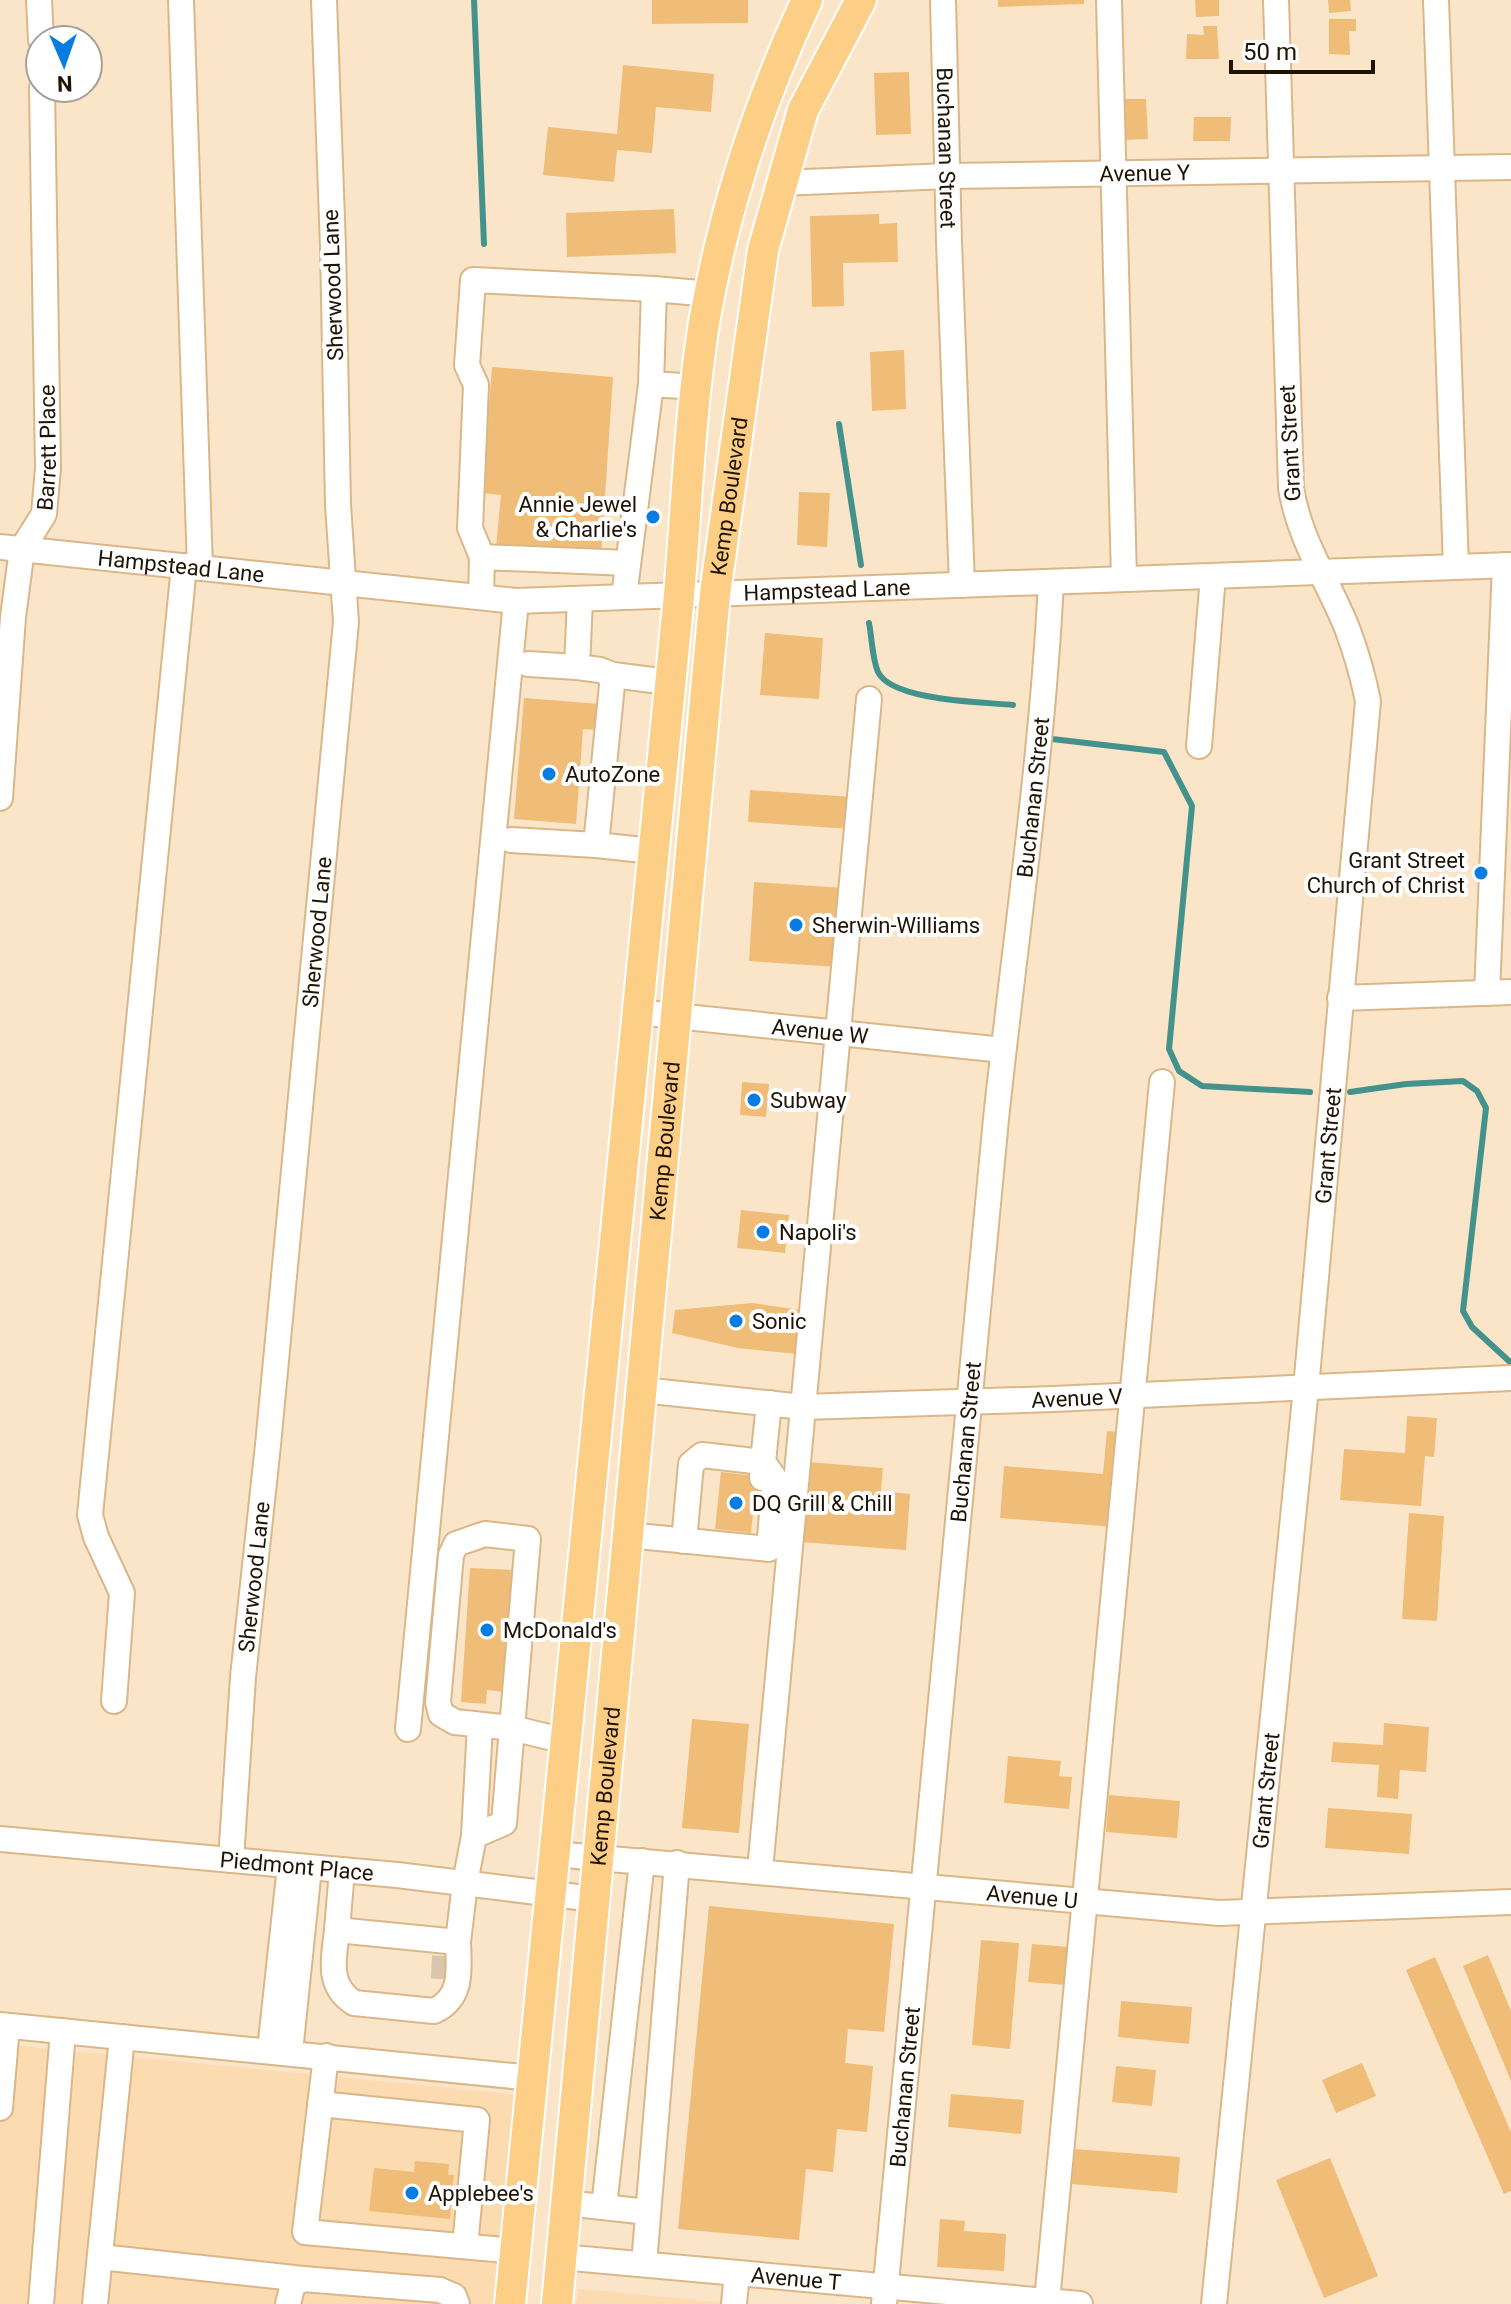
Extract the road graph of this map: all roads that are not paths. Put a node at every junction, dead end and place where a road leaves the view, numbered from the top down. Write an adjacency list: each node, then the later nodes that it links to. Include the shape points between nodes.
1 (39, 0): 10 (street)
2 (181, 0): 27 (street)
3 (324, 0): 33 (street, Sherwood Lane)
4 (807, 0): 16 (main road, Kemp Boulevard, via 764,98)
5 (861, 0): 18 (main road, Kemp Boulevard, via 803,110)
6 (943, 0): 17 (street, Buchanan Street)
7 (1109, 0): 15 (street)
8 (1276, 0): 14 (street, Grant Street)
9 (1436, 0): 13 (street)
10 (40, 24)
11 (42, 104): 23 (street, Barrett Place, via 48,468 44,514)
12 (1511, 167): 13 (street, Avenue Y)
13 (1442, 168): 14 (street, Avenue Y); 28 (street)
14 (1281, 170): 15 (street, Avenue Y); 29 (street, Grant Street, via 1291,488 1295,515)
15 (1115, 173): 17 (street, Avenue Y); 31 (street)
16 (738, 176): 18 (main road); 20 (main road, Kemp Boulevard)
17 (948, 176): 18 (street, Avenue Y); 34 (street, Buchanan Street)
18 (781, 183): 35 (main road, Kemp Boulevard, via 763,250)
19 (654, 289): 20 (street); 21 (street); 24 (street, via 473,280 467,365 476,385 470,528)
20 (710, 294): 22 (main road, Kemp Boulevard)
21 (651, 384): 22 (street); 25 (street)
22 (697, 387): 36 (main road, Kemp Boulevard)
23 (11, 548): 27 (street, Hampstead Lane); 47 (street, Barrett Place, via 13,617)
24 (482, 557): 25 (street); 37 (street)
25 (628, 563): 38 (street)
26 (1508, 565): 28 (street, Hampstead Lane); 51 (street)
27 (192, 567): 33 (street, Hampstead Lane); 69 (street, via 90,1515 122,1593)
28 (1456, 567): 29 (street, Hampstead Lane)
29 (1321, 572): 30 (street, Hampstead Lane); 52 (street, Grant Street, via 1346,627 1368,701)
30 (1213, 576): 31 (street, Hampstead Lane); 46 (street)
31 (1124, 579): 32 (street, Hampstead Lane)
32 (1051, 582): 34 (street, Hampstead Lane); 56 (street, Buchanan Street, via 1033,812)
33 (342, 583): 37 (street, Hampstead Lane); 78 (street, Sherwood Lane, via 346,622 243,1677)
34 (962, 585): 35 (street, Hampstead Lane)
35 (715, 594): 36 (street, Hampstead Lane); 54 (main road, Kemp Boulevard)
36 (679, 595): 38 (street, Hampstead Lane); 44 (main road, Kemp Boulevard)
37 (481, 597): 40 (street, Hampstead Lane)
38 (624, 597): 39 (street, Hampstead Lane)
39 (580, 599): 40 (street, Hampstead Lane); 42 (street)
40 (516, 601): 72 (street)
41 (528, 664): 42 (street)
42 (577, 667): 43 (street)
43 (613, 675): 44 (street); 49 (street)
44 (668, 682): 50 (main road, Kemp Boulevard)
45 (869, 699): 55 (street)
46 (1199, 746)
47 (0, 798)
48 (511, 840): 49 (street)
49 (596, 845): 50 (street)
50 (653, 851): 53 (main road, Kemp Boulevard)
51 (1499, 993): 52 (street)
52 (1340, 998): 60 (street, Grant Street)
53 (637, 1012): 54 (street, Avenue W); 59 (main road, Kemp Boulevard)
54 (676, 1016): 55 (street, Avenue W); 61 (main road, Kemp Boulevard)
55 (838, 1033): 56 (street, Avenue W); 65 (street)
56 (1003, 1050): 63 (street, Buchanan Street)
57 (1162, 1082): 62 (street)
58 (1511, 1378): 60 (street, Avenue V)
59 (600, 1384): 61 (main road); 73 (main road, Kemp Boulevard)
60 (1306, 1388): 62 (street, Avenue V); 90 (street, Grant Street)
61 (642, 1390): 64 (street, Avenue V); 67 (main road, Kemp Boulevard)
62 (1134, 1396): 63 (street, Avenue V); 88 (street)
63 (969, 1402): 65 (street, Avenue V); 85 (street, Buchanan Street)
64 (769, 1403): 65 (street, Avenue V); 66 (street)
65 (803, 1407): 83 (street)
66 (763, 1462): 68 (street, via 702,1455 691,1464); 68 (street, via 775,1479 769,1549)
67 (628, 1535): 68 (street); 77 (main road, Kemp Boulevard)
68 (684, 1541)
69 (114, 1701)
70 (480, 1725): 71 (street); 71 (street, via 455,1722 441,1714 438,1702 451,1555 456,1544 485,1534 528,1539); 74 (street)
71 (512, 1728): 73 (street); 74 (street, via 504,1823)
72 (408, 1729)
73 (565, 1741): 76 (main road, Kemp Boulevard)
74 (474, 1836): 84 (street)
75 (0, 1839): 78 (street, Piedmont Place)
76 (554, 1854): 77 (street, Avenue U); 86 (main road, Kemp Boulevard)
77 (598, 1857): 79 (street, Avenue U); 87 (main road, Kemp Boulevard)
78 (231, 1860): 81 (street, Piedmont Place)
79 (642, 1861): 80 (street, Avenue U); 104 (street)
80 (677, 1863): 83 (street, Avenue U); 105 (street)
81 (299, 1867): 82 (street, Piedmont Place); 97 (street)
82 (342, 1870): 84 (street, Piedmont Place); 91 (street)
83 (760, 1870): 85 (street, Avenue U)
84 (465, 1883): 86 (street, Piedmont Place); 92 (street)
85 (923, 1887): 88 (street, Avenue U); 114 (street, Buchanan Street)
86 (550, 1893): 87 (street, Piedmont Place); 99 (main road, Kemp Boulevard)
87 (594, 1899): 103 (main road, Kemp Boulevard)
88 (1085, 1902): 90 (street, Avenue U); 115 (street)
89 (1511, 1902): 90 (street, Avenue U)
90 (1253, 1913): 124 (street, Grant Street)
91 (337, 1930): 92 (street); 93 (street, via 334,1980 345,1997 354,2003 434,2011)
92 (447, 1955): 93 (street); 93 (street, via 459,1969 455,1993)
93 (446, 2006)
94 (4, 2026): 95 (street); 100 (street)
95 (63, 2031): 96 (street); 116 (street)
96 (122, 2037): 97 (street); 108 (street)
97 (280, 2051): 98 (street)
98 (326, 2056): 99 (street); 101 (street)
99 (532, 2078): 107 (main road, Kemp Boulevard)
100 (1, 2079): 102 (street)
101 (320, 2104): 106 (street, via 477,2120); 106 (street, via 305,2232)
102 (0, 2108)
103 (566, 2203): 104 (street); 109 (main road, Kemp Boulevard)
104 (604, 2207): 105 (street)
105 (648, 2212): 110 (street)
106 (465, 2246): 107 (street)
107 (515, 2251): 109 (main road); 120 (main road, Kemp Boulevard)
108 (100, 2257): 112 (street); 117 (street)
109 (561, 2257): 110 (street, Avenue T); 121 (main road, Kemp Boulevard)
110 (644, 2264): 111 (street, Avenue T)
111 (737, 2273): 114 (street, Avenue T); 122 (street)
112 (303, 2279): 113 (street); 118 (street, via 293,2284)
113 (417, 2296): 119 (street, via 440,2290 454,2296)
114 (885, 2296): 115 (street, Avenue T)
115 (1047, 2301): 123 (street, Avenue T)
116 (41, 2304)
117 (95, 2304)
118 (288, 2304)
119 (457, 2304)
120 (510, 2304)
121 (557, 2304)
122 (734, 2304)
123 (1080, 2304)
124 (1214, 2304)

